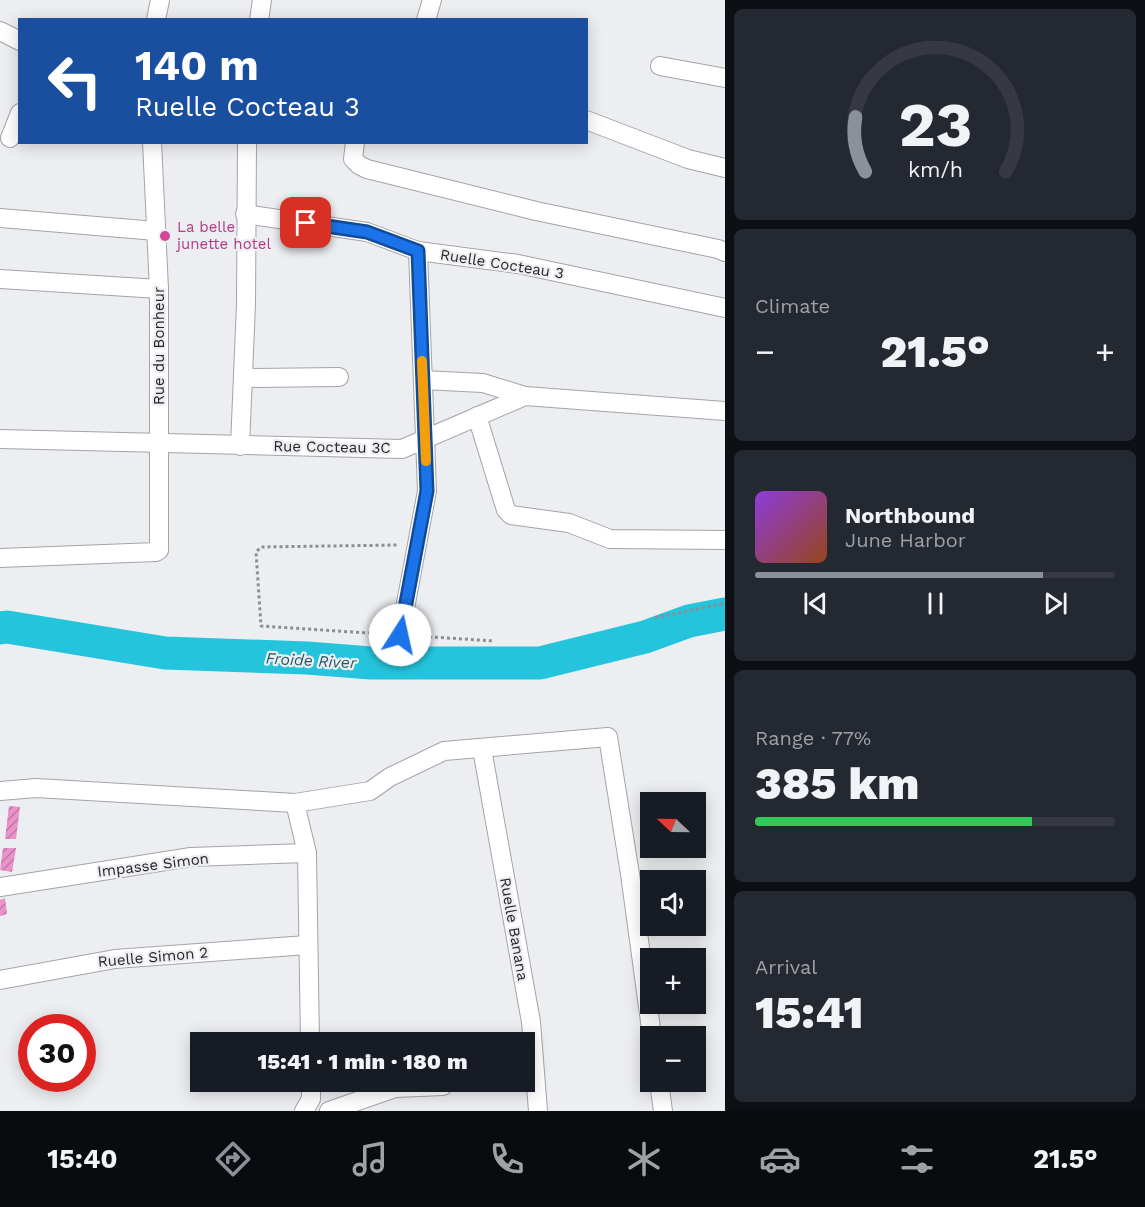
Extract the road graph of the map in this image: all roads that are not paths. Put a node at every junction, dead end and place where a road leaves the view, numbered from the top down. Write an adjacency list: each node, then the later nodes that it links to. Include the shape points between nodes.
1 (160, 0): 4 (street)
2 (262, 0): 5 (street)
3 (432, 0): 6 (street)
4 (156, 18)
5 (259, 18)
6 (427, 18)
7 (0, 32): 8 (street)
8 (18, 40)
9 (660, 66): 10 (street)
10 (725, 78)
11 (18, 118): 13 (street)
12 (588, 121): 17 (street, via 688,159)
13 (10, 138)
14 (152, 144): 20 (street, Rue du Bonheur)
15 (247, 144): 18 (street)
16 (354, 151): 22 (street, via 359,165 367,169)
17 (725, 168)
18 (245, 214): 21 (street, Ruelle Cocteau 3, via 367,232); 27 (street)
19 (0, 218): 20 (street)
20 (156, 231): 24 (street, Rue du Bonheur)
21 (418, 251): 25 (street, Ruelle Cocteau 3, via 518,264); 28 (street)
22 (725, 252)
23 (0, 279): 24 (street)
24 (159, 289): 34 (street, Rue du Bonheur)
25 (725, 308)
26 (339, 377): 27 (street)
27 (243, 378): 35 (street)
28 (423, 380): 29 (street, via 483,383); 33 (street)
29 (525, 396): 30 (street, Rue Cocteau 3C); 31 (street, Rue Cocteau 3C)
30 (725, 411)
31 (477, 416): 33 (street, Rue Cocteau 3C); 36 (street, via 506,510 511,515 569,523 610,539)
32 (0, 439): 34 (street, Rue Cocteau 3C)
33 (425, 440): 35 (street, Rue Cocteau 3C, via 402,449); 38 (street, via 427,491)
34 (158, 443): 35 (street, Rue Cocteau 3C); 37 (street, Rue du Bonheur, via 159,550)
35 (240, 446)
36 (725, 540)
37 (0, 558)
38 (400, 635)
39 (482, 749): 41 (street, via 444,750 370,791); 46 (street, via 608,737); 53 (street, Ruelle Banana, via 531,1022)
40 (0, 791): 41 (street, via 36,788)
41 (295, 803): 42 (street)
42 (307, 853): 43 (street, Impasse Simon, via 191,857); 44 (street)
43 (0, 887)
44 (307, 945): 45 (street, Ruelle Simon 2, via 115,958); 47 (street)
45 (0, 980)
46 (651, 1026)
47 (310, 1032)
48 (311, 1092): 51 (street)
49 (383, 1092): 52 (street)
50 (660, 1092): 54 (street)
51 (304, 1111)
52 (329, 1111)
53 (538, 1111)
54 (663, 1111)

